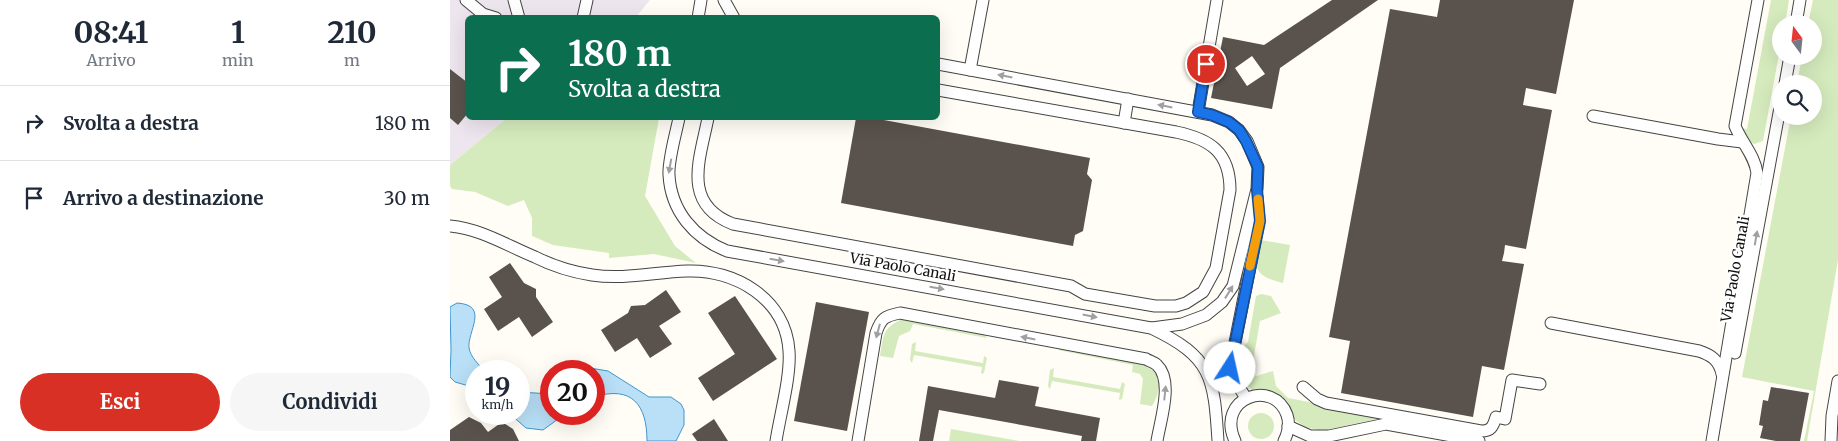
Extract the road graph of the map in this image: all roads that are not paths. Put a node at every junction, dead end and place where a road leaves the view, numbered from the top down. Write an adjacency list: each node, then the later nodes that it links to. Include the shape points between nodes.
1 (466, 0): 10 (street)
2 (514, 0): 11 (street)
3 (587, 0): 12 (street)
4 (701, 0): 13 (street)
5 (724, 0): 14 (street)
6 (983, 0): 17 (street)
7 (1217, 0): 20 (street)
8 (1758, 0): 26 (street, via 1735,126)
9 (1800, 0): 15 (street)
10 (486, 15)
11 (518, 15)
12 (583, 15)
13 (698, 15)
14 (732, 15)
15 (1798, 15)
16 (940, 64): 17 (street)
17 (970, 70): 19 (street, one-way to 17)
18 (940, 90): 24 (street)
19 (1128, 99): 20 (street, one-way to 19); 24 (street)
20 (1198, 112): 27 (street, via 1221,118 1239,130 1258,167)
21 (1593, 116): 26 (street)
22 (679, 120): 30 (street, Via Paolo Canali, one-way to 30, via 669,174 672,194 680,214 692,230 715,246)
23 (708, 120): 24 (street, via 697,170 698,191 709,209 725,221 1070,286 1085,294 1155,306 1176,306 1202,292 1216,268 1230,190 1226,166 1206,141)
24 (1124, 123)
25 (1777, 125): 47 (street, Via Paolo Canali, one-way to 25)
26 (1742, 142): 35 (street, via 1756,164 1757,173)
27 (1257, 190): 30 (street, one-way to 27, via 1196,320 1214,310 1228,296); 36 (street, via 1260,221 1230,368)
28 (450, 226): 39 (street, via 481,232 543,261 578,272 619,277 700,272 733,278 757,291 775,310 788,341 789,363)
29 (1551, 323): 35 (street, via 1708,354 1719,364)
30 (1150, 328): 31 (street, Via Paolo Canali, via 1187,348 1201,362)
31 (1210, 380): 37 (street, Via Paolo Canali); 42 (street, Via Paolo Canali)
32 (1838, 381): 48 (street)
33 (1540, 384): 34 (street, via 1512,380 1505,419 1496,417 1488,431 1326,403)
34 (1304, 387)
35 (1721, 388): 46 (street)
36 (1246, 398): 37 (street, via 1232,412); 38 (street, via 1265,396 1274,399 1286,412)
37 (1230, 422): 43 (street, Via Paolo Canali)
38 (1288, 426): 44 (street); 45 (street, via 1310,436 1329,436 1386,424)
39 (776, 441)
40 (858, 441): 41 (street, one-way to 40, via 1166,383 1156,364 1146,359 900,313 889,315 880,321 878,327)
41 (1157, 441)
42 (1218, 441)
43 (1235, 441)
44 (1284, 441)
45 (1478, 441)
46 (1712, 441)
47 (1719, 441)
48 (1831, 441)

